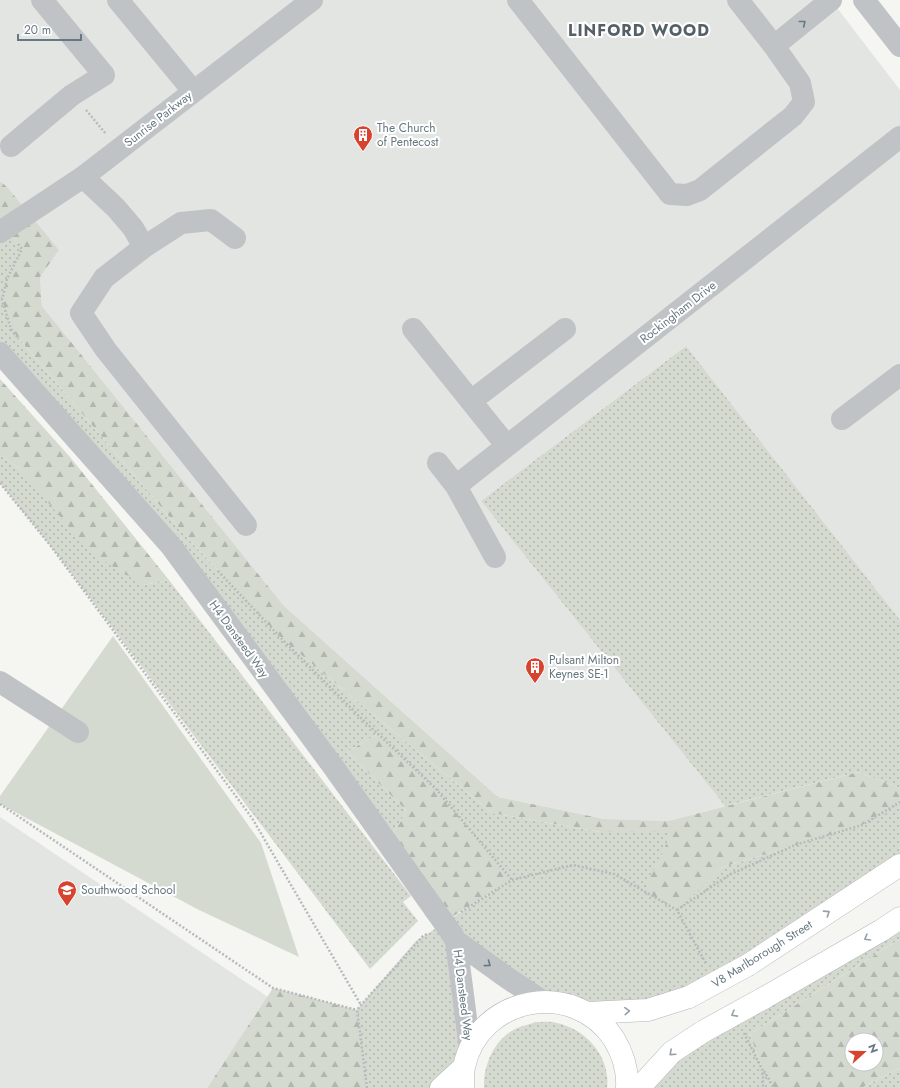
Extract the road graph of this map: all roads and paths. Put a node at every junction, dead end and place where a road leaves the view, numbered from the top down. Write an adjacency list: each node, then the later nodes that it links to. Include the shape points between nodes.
1 (42, 0): 11 (street, via 104,75)
2 (118, 0): 10 (street)
3 (312, 0): 10 (street, Sunrise Parkway)
4 (518, 0): 8 (street, via 670,194 687,196 700,190 793,116 804,102 800,83)
5 (738, 0): 8 (street)
6 (831, 0): 8 (street, one-way to 6)
7 (864, 0): 9 (street)
8 (774, 46)
9 (900, 46)
10 (193, 91): 14 (street, Sunrise Parkway)
11 (72, 95): 13 (street); 14 (path)
12 (900, 137): 26 (street, Rockingham Drive)
13 (11, 146)
14 (120, 149): 15 (street, Sunrise Parkway)
15 (83, 177): 16 (street, Sunrise Parkway); 18 (street, via 116,208 133,228)
16 (3, 230): 21 (path, via 22,248 7,279 2,300 11,329)
17 (235, 238): 18 (street, via 211,220 181,223)
18 (144, 248): 30 (street, via 104,278 81,313 106,350)
19 (413, 329): 24 (street)
20 (565, 329): 24 (street)
21 (20, 341)
22 (0, 353): 40 (street, H4 Dansteed Way, via 171,546)
23 (900, 375): 25 (street)
24 (471, 401): 26 (street)
25 (842, 419)
26 (507, 446): 29 (street, Rockingham Drive)
27 (438, 463): 29 (street)
28 (0, 483): 43 (path, via 50,544 252,818)
29 (456, 486): 31 (street)
30 (246, 525)
31 (495, 557)
32 (216, 568): 38 (path, via 292,649 436,789)
33 (5, 686): 34 (street)
34 (78, 732)
35 (900, 802): 38 (path, via 862,825 795,845 729,875 677,910 614,874 573,865)
36 (0, 804): 44 (path, via 273,988)
37 (900, 865): 45 (main road, V8 Marlborough Street, one-way to 37, bridge, via 648,1010 689,997 748,965)
38 (512, 880): 40 (path)
39 (900, 918): 52 (main road, one-way to 52, bridge, via 704,1031 672,1052)
40 (450, 925): 42 (street, H4 Dansteed Way, one-way to 42, via 506,978); 47 (street, H4 Dansteed Way)
41 (430, 932): 43 (path, via 423,936)
42 (542, 1001): 45 (main road, via 558,1002); 47 (main road, via 520,1005 499,1015 482,1030)
43 (361, 1005): 44 (path)
44 (358, 1010): 49 (path)
45 (588, 1013): 51 (main road, via 608,1030 622,1052 628,1077)
46 (743, 1032): 48 (path)
47 (466, 1068): 50 (main road)
48 (763, 1071): 53 (path); 54 (path)
49 (367, 1088)
50 (441, 1088)
51 (627, 1088)
52 (639, 1088)
53 (763, 1088)
54 (774, 1088)

